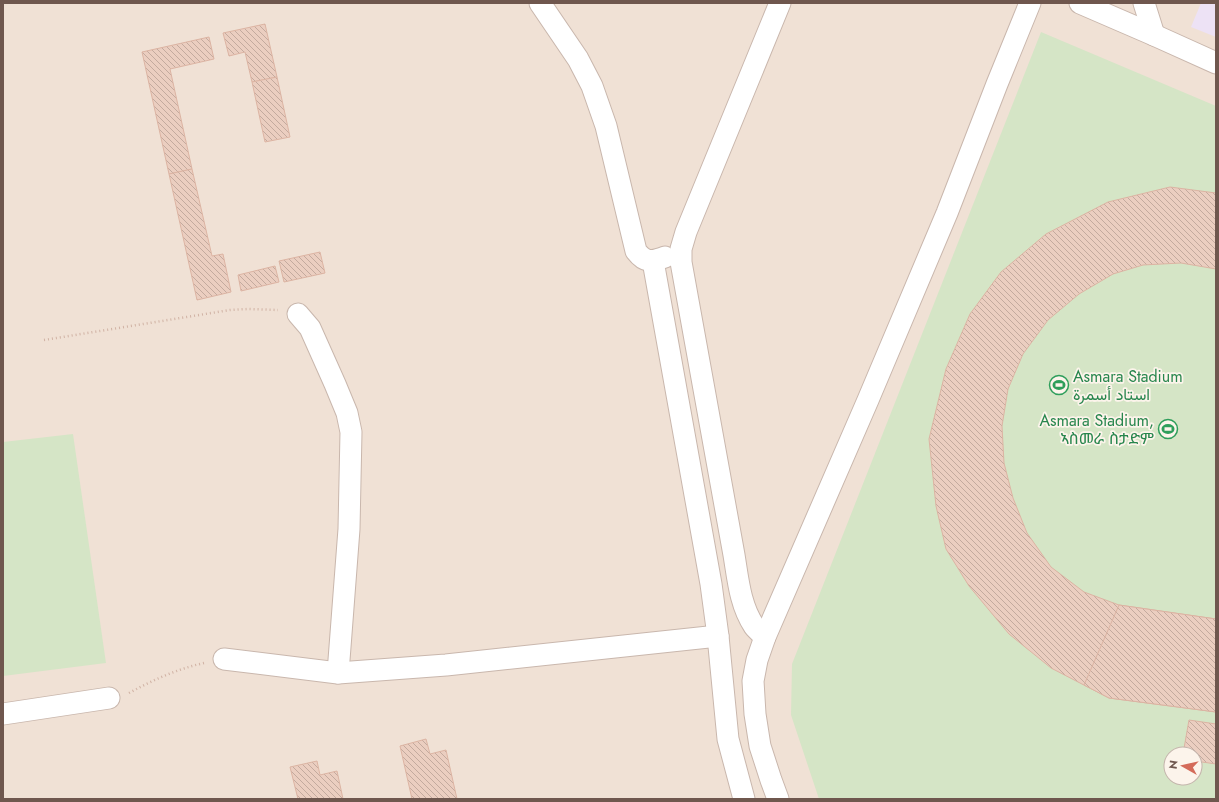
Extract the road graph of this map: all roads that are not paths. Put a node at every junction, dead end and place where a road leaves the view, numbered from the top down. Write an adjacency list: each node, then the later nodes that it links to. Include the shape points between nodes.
1 (540, 3): 9 (street, via 578,59 592,86 606,126 636,251 647,261)
2 (780, 3): 8 (street)
3 (1030, 3): 12 (street, via 938,235)
4 (1080, 3): 6 (street)
5 (1144, 3): 6 (street)
6 (1154, 35): 7 (street)
7 (1216, 63)
8 (681, 249): 9 (street); 12 (street, via 681,262 739,587 754,627)
9 (653, 261): 11 (street)
10 (298, 314): 14 (street, via 310,328 347,412 351,432 349,529)
11 (718, 636): 14 (street, via 446,665); 17 (street, via 728,739)
12 (765, 637): 18 (street, via 753,681 755,714 760,746)
13 (224, 659): 14 (street)
14 (338, 673)
15 (109, 698): 16 (street)
16 (3, 714)
17 (744, 799)
18 (778, 799)

